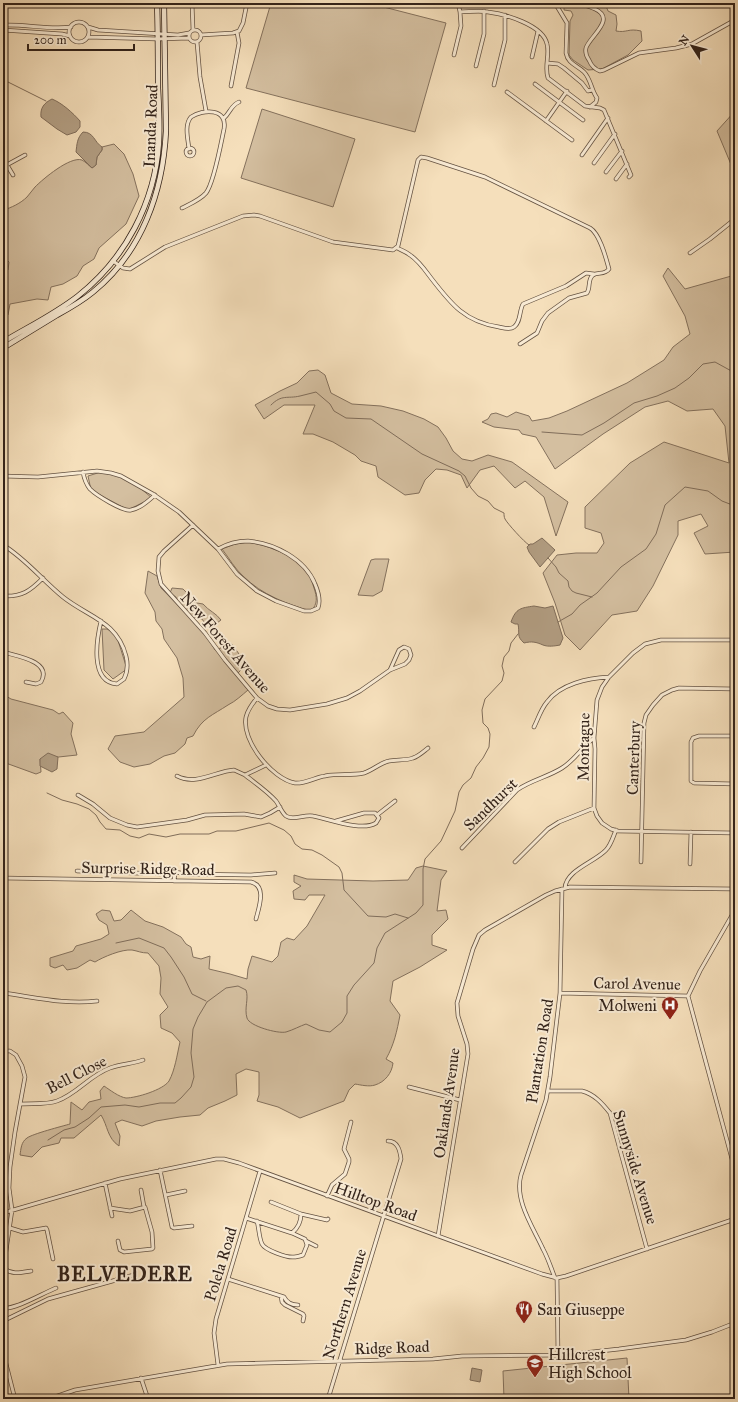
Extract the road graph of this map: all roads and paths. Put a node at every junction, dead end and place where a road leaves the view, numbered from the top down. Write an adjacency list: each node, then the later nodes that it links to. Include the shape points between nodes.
1 (157, 3): 24 (main road, Inanda Road)
2 (164, 3): 27 (main road, Inanda Road)
3 (192, 3): 19 (street)
4 (247, 3): 22 (street, via 242,25)
5 (458, 3): 9 (street)
6 (555, 3): 39 (street, via 567,23 567,58 585,74)
7 (577, 3): 11 (street, via 595,9 602,17 601,27 586,49 589,62 600,71 639,53 680,48)
8 (484, 11): 9 (street); 10 (street); 35 (street, via 484,34)
9 (460, 12): 32 (street, via 461,24)
10 (505, 15): 20 (street); 37 (street, via 506,40)
11 (735, 20)
12 (8, 24): 13 (street); 14 (street); 18 (street)
13 (3, 25)
14 (32, 26): 15 (street); 21 (street)
15 (71, 27): 16 (street, via 79,22); 26 (street)
16 (88, 27): 24 (street); 28 (street)
17 (3, 30): 18 (street)
18 (7, 30): 21 (street)
19 (193, 30): 23 (street); 25 (street, via 198,30)
20 (538, 31): 33 (street); 34 (street, via 548,46)
21 (31, 32): 26 (street)
22 (237, 32): 25 (street); 38 (street, via 239,43)
23 (189, 33): 27 (street); 29 (street)
24 (158, 34): 27 (street); 30 (main road, Inanda Road)
25 (201, 35): 31 (street)
26 (70, 36): 28 (street, via 77,42)
27 (165, 36): 29 (street); 30 (street); 68 (main road, Inanda Road, via 166,131 162,170 157,193 145,223)
28 (88, 37): 30 (street)
29 (189, 38): 31 (street)
30 (158, 39): 67 (main road, Inanda Road, via 159,134 155,172 138,222)
31 (197, 42): 45 (street)
32 (454, 55)
33 (532, 57)
34 (547, 63): 39 (street, via 560,65 588,91); 41 (street, via 548,78)
35 (476, 66)
36 (535, 84): 43 (street)
37 (494, 85)
38 (231, 86)
39 (592, 90): 44 (street, via 597,100)
40 (507, 92): 49 (street)
41 (567, 92): 43 (street); 44 (street)
42 (238, 102): 46 (street)
43 (560, 102): 48 (street); 49 (street)
44 (590, 107): 47 (street, via 603,109)
45 (206, 111): 46 (street, via 218,113); 52 (street, via 192,116 188,121)
46 (224, 118): 63 (street, via 224,129 208,189 201,197)
47 (608, 118): 50 (street); 54 (street)
48 (583, 120)
49 (546, 121): 51 (street)
50 (615, 134): 53 (street); 56 (street)
51 (572, 140)
52 (189, 149)
53 (622, 151): 57 (street); 59 (street)
54 (582, 155)
55 (24, 156): 58 (street)
56 (594, 163)
57 (627, 164): 61 (street, via 631,175); 62 (street)
58 (4, 165): 60 (street)
59 (606, 172)
60 (13, 175)
61 (629, 177)
62 (616, 179)
63 (182, 208)
64 (735, 219): 66 (street)
65 (397, 248): 68 (street, via 391,250 333,242 260,216 248,215 165,247 130,269); 69 (street, via 417,261 451,303 464,314 493,326 509,329 518,323 524,304 566,286 586,273); 69 (street, via 417,163 423,158 485,177 594,230 609,268 605,272)
66 (690, 253)
67 (113, 261): 68 (street); 70 (main road, Inanda Road, via 77,296)
68 (118, 265): 72 (main road, Inanda Road, via 103,283 84,299)
69 (594, 274): 71 (street, via 590,278 587,293 569,298 548,313 537,333)
70 (3, 342)
71 (520, 344)
72 (3, 348)
73 (83, 472): 74 (street, via 38,477); 75 (street, via 114,473); 75 (street, via 93,492 125,510 140,507)
74 (3, 476)
75 (155, 495): 76 (street)
76 (193, 525): 78 (street); 88 (street, New Forest Avenue, via 159,557 158,571 161,584 205,633)
77 (3, 545): 79 (street)
78 (218, 549): 78 (street, via 233,570 262,594 276,602 304,611 318,608 317,587 312,577 304,566 290,556 266,545 247,541 234,542)
79 (43, 578): 80 (street, via 27,592); 81 (street, via 68,600)
80 (3, 596)
81 (102, 621): 81 (street, via 119,638 128,662 126,677 117,684 103,677 98,664 97,644)
82 (735, 640): 85 (street, Montague, via 652,642 633,653)
83 (3, 652): 86 (street, via 33,661 41,667 44,675 41,682)
84 (390, 670): 84 (street, New Forest Avenue, via 399,650 403,647 409,649 411,655 407,662); 88 (street, New Forest Avenue, via 353,695 327,704 280,710 271,708)
85 (609, 678): 89 (street, via 576,683 557,692 545,705); 91 (street, Montague, via 598,696)
86 (26, 682)
87 (735, 689): 104 (street, Canterbury, via 679,688 662,695 650,708 644,720)
88 (257, 698): 93 (street, via 246,716 246,726 251,744)
89 (534, 727)
90 (735, 736): 96 (street, via 692,738 691,776 694,783)
91 (594, 738): 100 (street, Montague); 107 (street, Sandhurst, via 564,767 517,790)
92 (428, 748): 93 (street, via 414,758 388,761 366,772 324,776 297,783 278,775)
93 (266, 764): 94 (street)
94 (245, 775): 95 (street, via 234,770 196,779); 99 (street, via 269,794)
95 (177, 776)
96 (735, 784)
97 (78, 795): 99 (street, via 110,818 137,827 205,815 244,814 261,817)
98 (395, 801): 101 (street)
99 (280, 807): 102 (street, via 289,818 310,815)
100 (594, 808): 103 (street, via 606,827); 108 (street, via 550,827)
101 (378, 815): 102 (street, via 364,813); 102 (street, via 377,822 368,827)
102 (336, 821)
103 (616, 830): 104 (street); 116 (street, via 606,850 570,876)
104 (642, 831): 105 (street); 109 (street, Canterbury)
105 (691, 832): 106 (street); 110 (street)
106 (735, 833)
107 (462, 848)
108 (515, 862)
109 (641, 862)
110 (690, 864)
111 (77, 871): 112 (street, via 163,874)
112 (175, 872): 113 (street, via 251,875); 115 (street)
113 (276, 873)
114 (3, 878): 115 (street, Surprise Ridge Road)
115 (174, 881): 119 (street, Surprise Ridge Road, via 253,882 261,891)
116 (563, 888): 117 (street, Oaklands Avenue); 121 (street, Plantation Road); 128 (street, Oaklands Avenue, via 480,933 457,1003 468,1050)
117 (735, 888)
118 (735, 910): 122 (street, Carol Avenue)
119 (256, 919)
120 (3, 993): 123 (street, via 72,1002)
121 (560, 993): 122 (street, Carol Avenue); 127 (street, Plantation Road)
122 (688, 996): 133 (street)
123 (97, 1001)
124 (3, 1051): 129 (street, via 10,1051 16,1055 24,1070)
125 (143, 1060): 129 (street, Bell Close, via 110,1068 57,1101)
126 (409, 1087): 128 (street)
127 (548, 1092): 159 (street, Sunnyside Avenue, via 587,1092 610,1112); 164 (street, Plantation Road, via 520,1183 524,1207)
128 (460, 1100): 155 (street, Oaklands Avenue)
129 (20, 1104): 143 (street, via 9,1178)
130 (350, 1122): 139 (street, via 344,1149 349,1162 345,1174 332,1185)
131 (388, 1141): 147 (street, Northern Avenue, via 398,1146 401,1159)
132 (160, 1170): 134 (street, Hilltop Road, via 219,1159 230,1160); 135 (street, Hilltop Road); 138 (street)
133 (735, 1170)
134 (260, 1171): 139 (street, Hilltop Road); 148 (street, Polela Road)
135 (105, 1183): 142 (street); 143 (street, Hilltop Road)
136 (141, 1190): 141 (street)
137 (185, 1191): 138 (street)
138 (166, 1195): 152 (street, via 172,1227)
139 (327, 1196): 147 (street, Hilltop Road)
140 (271, 1202): 145 (street)
141 (144, 1207): 142 (street, via 130,1211); 156 (street, via 152,1232 153,1248 124,1252 120,1250)
142 (110, 1208): 146 (street)
143 (12, 1210): 144 (street, Hilltop Road); 153 (street)
144 (3, 1213)
145 (301, 1214): 149 (street); 154 (street, via 300,1225)
146 (112, 1216)
147 (383, 1216): 155 (street, Hilltop Road); 175 (street, Northern Avenue)
148 (246, 1218): 151 (street); 165 (street, Polela Road)
149 (328, 1219)
150 (735, 1219): 159 (street)
151 (257, 1221): 154 (street); 157 (street, via 263,1246 276,1253 293,1258 303,1255)
152 (192, 1226)
153 (10, 1228): 160 (street, via 23,1232 46,1228); 161 (street)
154 (292, 1232): 157 (street)
155 (438, 1236): 164 (street, Hilltop Road)
156 (118, 1241)
157 (306, 1241): 158 (street)
158 (316, 1246)
159 (648, 1249): 164 (street)
160 (53, 1259)
161 (3, 1269): 162 (street, via 17,1274)
162 (31, 1271)
163 (134, 1275): 170 (street, via 48,1299)
164 (556, 1278): 174 (street, Plantation Road)
165 (228, 1279): 167 (street); 176 (street, Polela Road, via 214,1328)
166 (56, 1288): 169 (street, via 13,1308)
167 (282, 1296): 168 (street, via 289,1303); 171 (street, via 285,1305 303,1314)
168 (298, 1305)
169 (3, 1308)
170 (3, 1321)
171 (303, 1321)
172 (735, 1323): 174 (street, Ridge Road, via 686,1340)
173 (3, 1352): 178 (street)
174 (558, 1355): 175 (street, Ridge Road)
175 (339, 1361): 176 (street, Ridge Road); 181 (street, Northern Avenue)
176 (218, 1365): 177 (street, Ridge Road)
177 (141, 1378): 179 (street, Ridge Road, via 75,1390); 180 (street)
178 (14, 1399)
179 (49, 1399)
180 (148, 1399)
181 (328, 1399)

